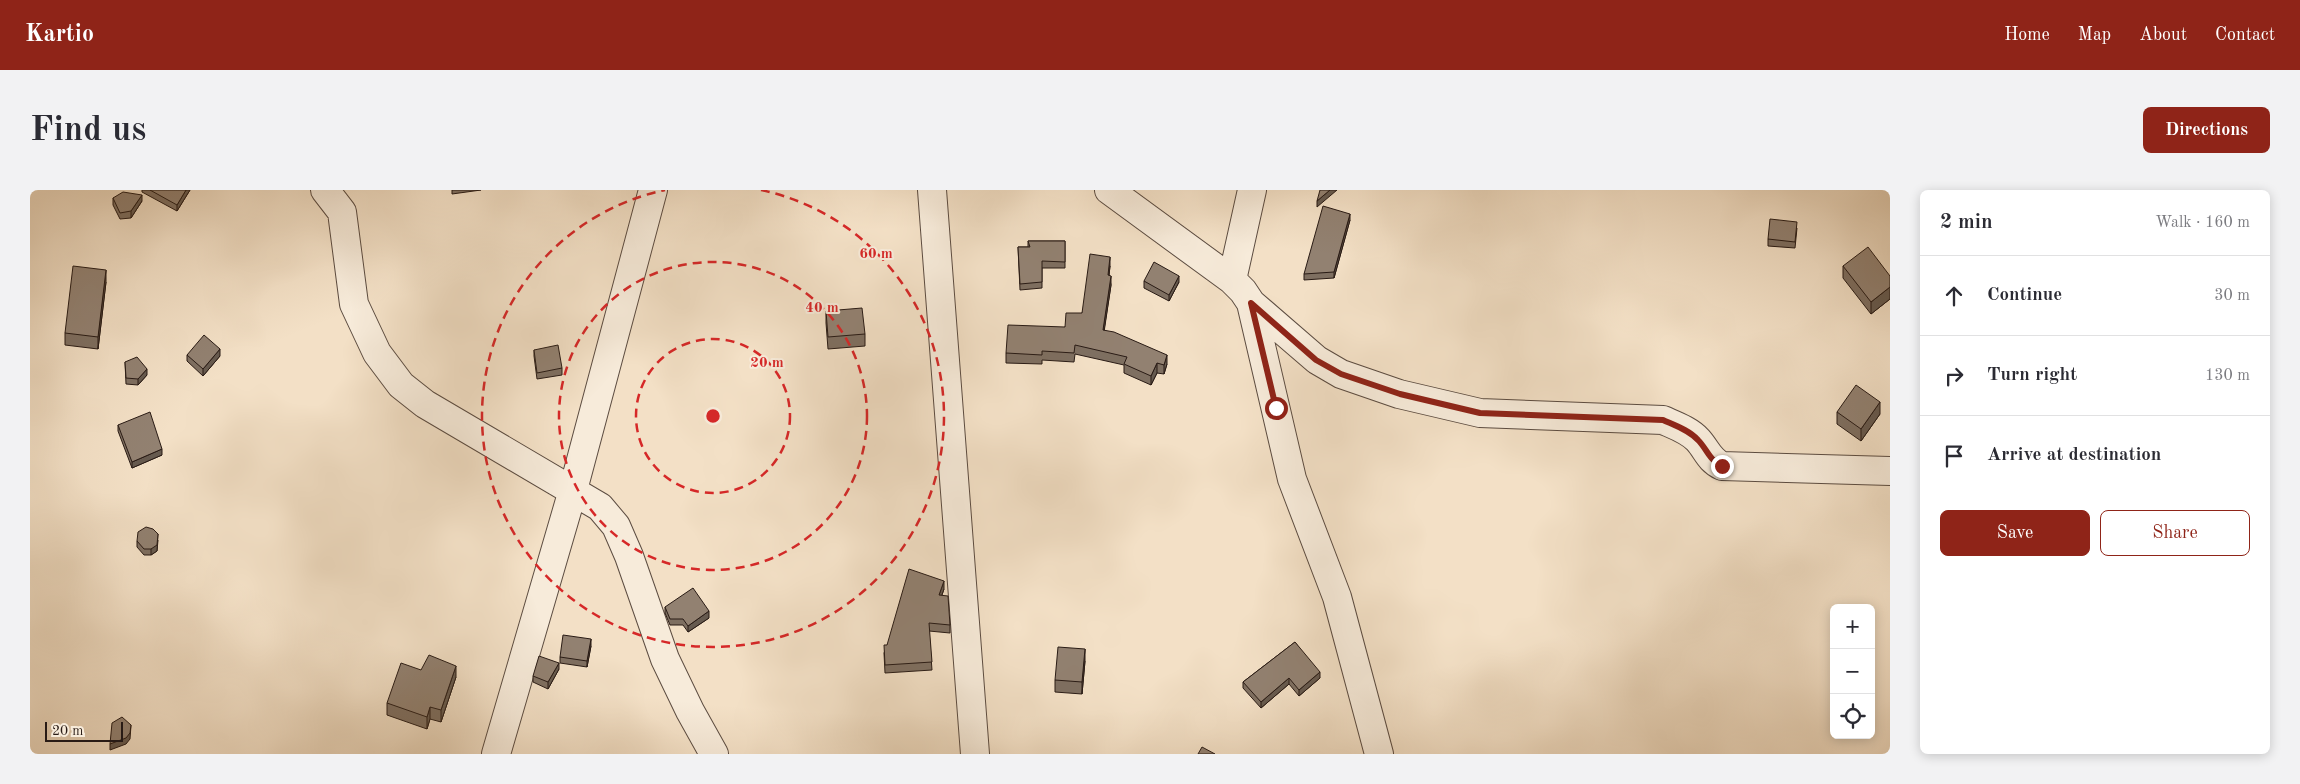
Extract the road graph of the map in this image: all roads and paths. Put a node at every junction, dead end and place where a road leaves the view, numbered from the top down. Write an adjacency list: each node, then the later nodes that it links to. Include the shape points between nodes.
1 (326, 190): 9 (street, via 342,212 354,304 377,353 401,385 425,404)
2 (653, 190): 9 (street)
3 (932, 190): 12 (street)
4 (1109, 190): 6 (street)
5 (1252, 190): 6 (street)
6 (1232, 280): 7 (street)
7 (1251, 303): 8 (street, via 1316,360 1341,374 1400,394 1480,413 1663,420 1698,439 1712,461 1722,466); 13 (street, via 1292,479 1337,597)
8 (1890, 471)
9 (572, 490): 10 (street); 11 (street, via 600,507 616,526 664,659)
10 (496, 754)
11 (714, 754)
12 (975, 754)
13 (1379, 754)

